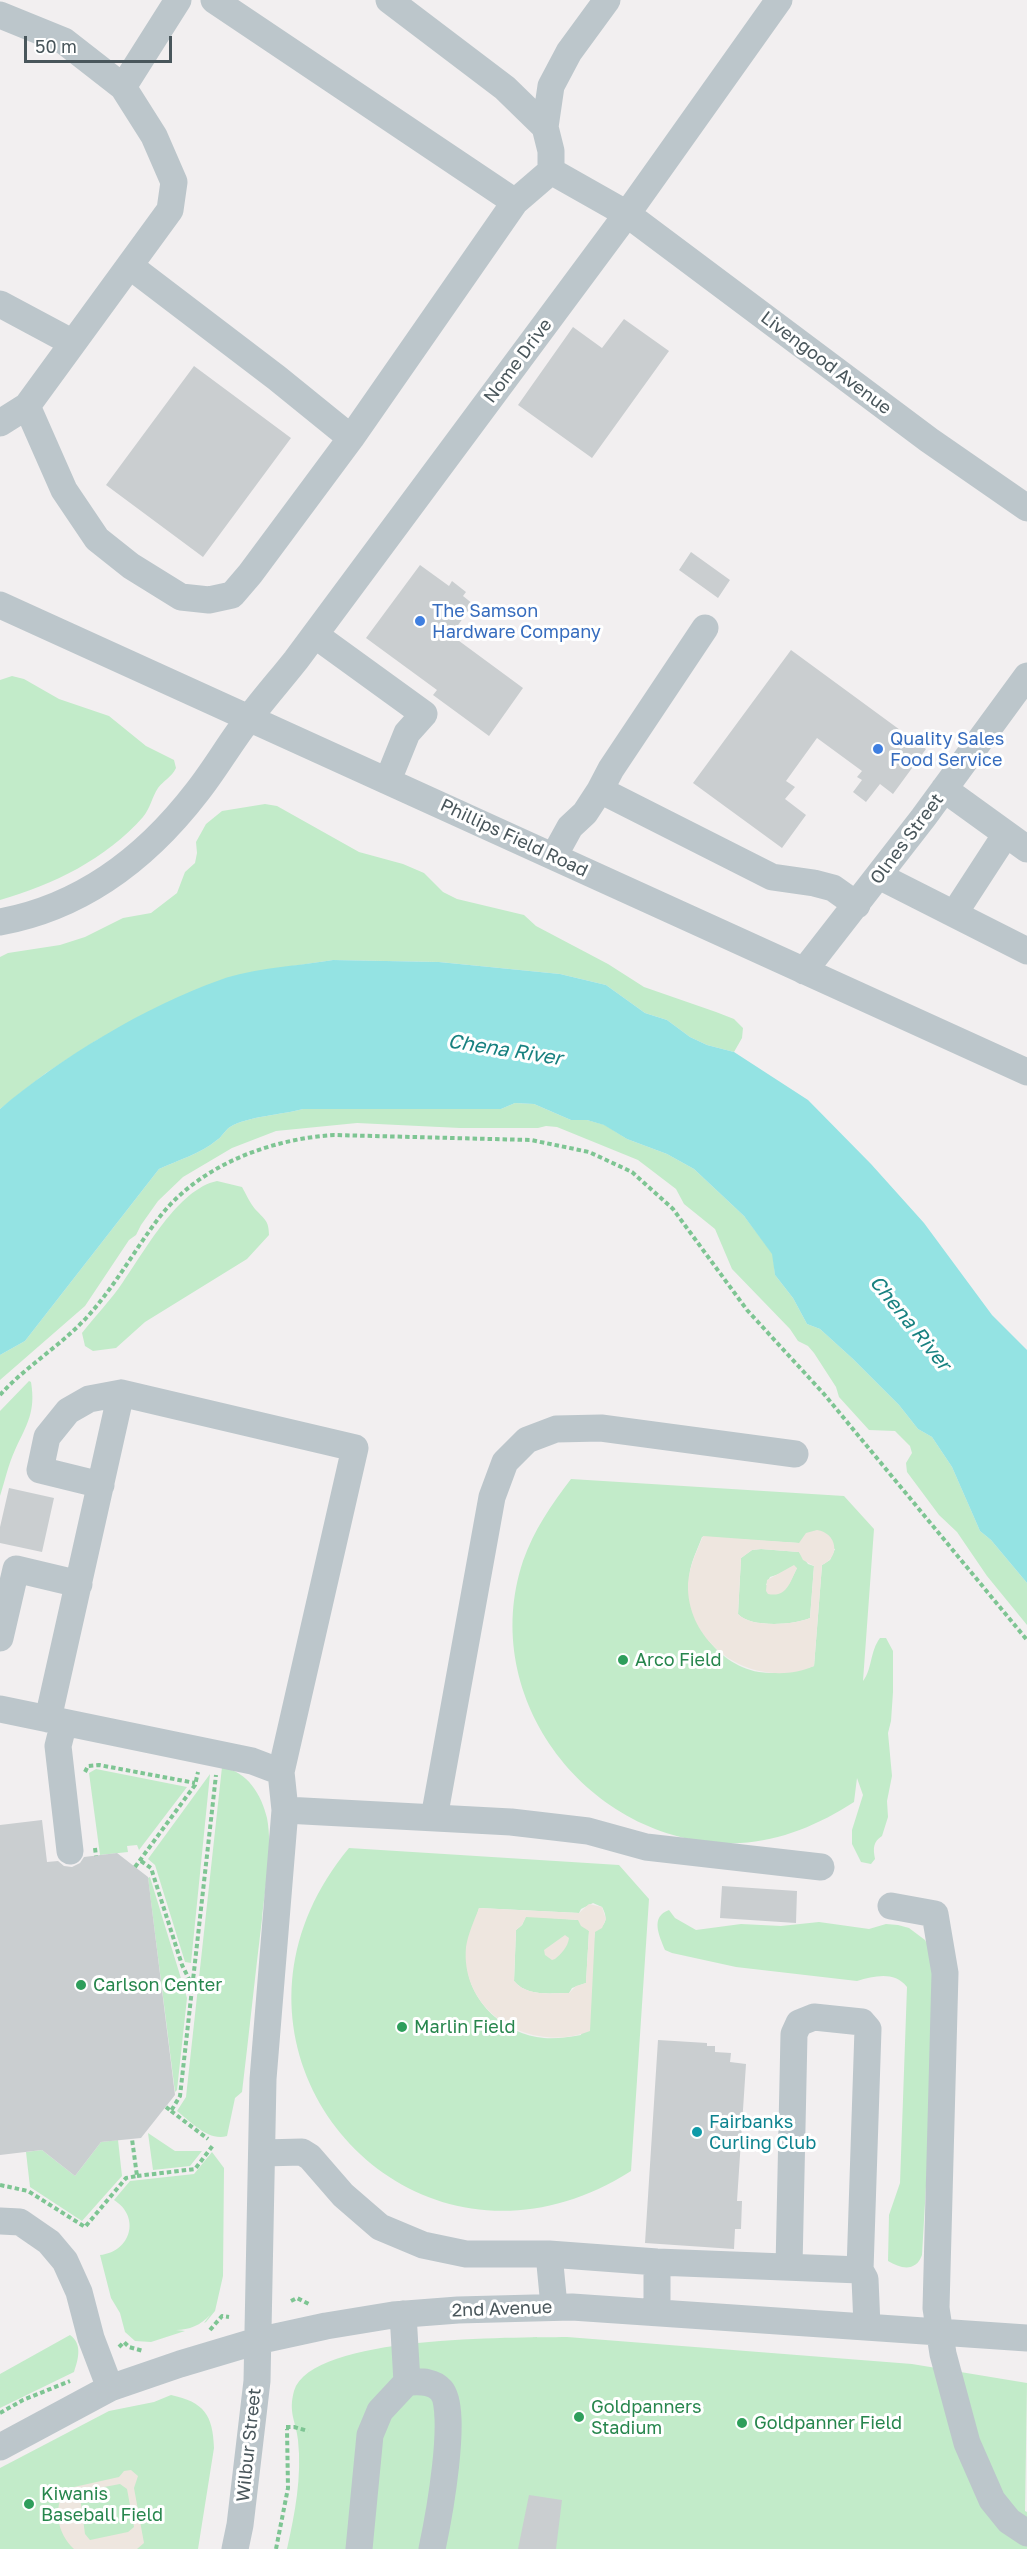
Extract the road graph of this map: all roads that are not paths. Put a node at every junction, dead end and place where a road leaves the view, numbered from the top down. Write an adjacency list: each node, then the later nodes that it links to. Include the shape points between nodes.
1 (178, 0): 7 (street)
2 (214, 0): 10 (street)
3 (389, 0): 8 (street, via 505,88)
4 (779, 0): 11 (street, Nome Drive)
5 (595, 5): 8 (street, via 551,86)
6 (0, 15): 7 (street, via 64,40)
7 (123, 87): 12 (street, via 154,136 174,182 170,210)
8 (545, 127): 9 (street)
9 (551, 171): 10 (street); 11 (street, Livengood Avenue)
10 (515, 202): 17 (street)
11 (627, 214): 18 (street, Livengood Avenue, via 929,440); 21 (street, Nome Drive)
12 (130, 266): 14 (street); 17 (street)
13 (0, 304): 14 (street)
14 (73, 343): 15 (street)
15 (27, 406): 16 (street); 17 (street, via 64,490 97,539 131,567 181,597 209,600 232,595)
16 (0, 423)
17 (351, 438)
18 (1027, 508)
19 (0, 605): 23 (street, Phillips Field Road)
20 (705, 628): 26 (street)
21 (315, 635): 23 (street, Nome Drive); 24 (street, via 424,714 407,733)
22 (1027, 676): 25 (street, Olnes Street)
23 (249, 717): 24 (street, Phillips Field Road); 32 (street, Nome Drive, via 187,805 134,860 81,895 47,910)
24 (388, 780): 28 (street, Phillips Field Road)
25 (944, 789): 27 (street); 29 (street, Olnes Street)
26 (600, 790): 28 (street, via 585,813 570,826); 30 (street, via 772,877 833,888)
27 (1017, 841): 31 (street)
28 (554, 856): 34 (street, Phillips Field Road)
29 (879, 876): 30 (street, Olnes Street); 31 (street)
30 (857, 905): 34 (street, Olnes Street)
31 (954, 914): 33 (street)
32 (0, 922)
33 (1027, 951)
34 (804, 971): 35 (street, Phillips Field Road)
35 (1027, 1072)
36 (122, 1393): 38 (street); 38 (street, via 89,1399 68,1411 47,1437 39,1470); 43 (street, Wilbur Street, via 355,1449)
37 (795, 1454): 45 (street, via 601,1428 556,1429 527,1440 505,1462 492,1497)
38 (101, 1485): 39 (street)
39 (79, 1584): 40 (street, via 16,1569); 42 (street)
40 (0, 1638)
41 (0, 1709): 42 (street)
42 (56, 1721): 43 (street, via 252,1761); 46 (street, via 58,1746)
43 (281, 1772): 44 (street, Wilbur Street)
44 (285, 1810): 45 (street); 49 (street, Wilbur Street, via 263,2079)
45 (434, 1818): 47 (street, via 588,1831 646,1847)
46 (87, 1851)
47 (821, 1867)
48 (891, 1906): 59 (street, via 935,1914 945,1973 936,2292)
49 (263, 2153): 51 (street, via 302,2152 380,2227 423,2245 466,2254); 61 (street, Wilbur Street)
50 (0, 2221): 63 (street, via 20,2222 49,2242 65,2261)
51 (549, 2254): 52 (street); 55 (street)
52 (657, 2262): 53 (street); 56 (street)
53 (789, 2267): 54 (street); 54 (street, via 794,2034 799,2023 814,2017 862,2022 868,2029)
54 (860, 2270): 58 (street, via 865,2279)
55 (554, 2306): 56 (street, 2nd Avenue); 57 (street, 2nd Avenue)
56 (657, 2311): 58 (street, 2nd Avenue)
57 (403, 2314): 61 (street, 2nd Avenue); 62 (street)
58 (867, 2326): 59 (street, 2nd Avenue)
59 (940, 2331): 60 (street, 2nd Avenue); 65 (street, via 967,2443 992,2500 1009,2521)
60 (1027, 2338)
61 (257, 2341): 63 (street, 2nd Avenue); 66 (street, Wilbur Street, via 254,2412)
62 (407, 2382): 67 (street, via 380,2411 370,2435); 68 (street, via 430,2382 442,2391 449,2413 442,2496)
63 (110, 2388): 64 (street, 2nd Avenue)
64 (0, 2446)
65 (1027, 2533)
66 (235, 2549)
67 (358, 2549)
68 (432, 2549)

